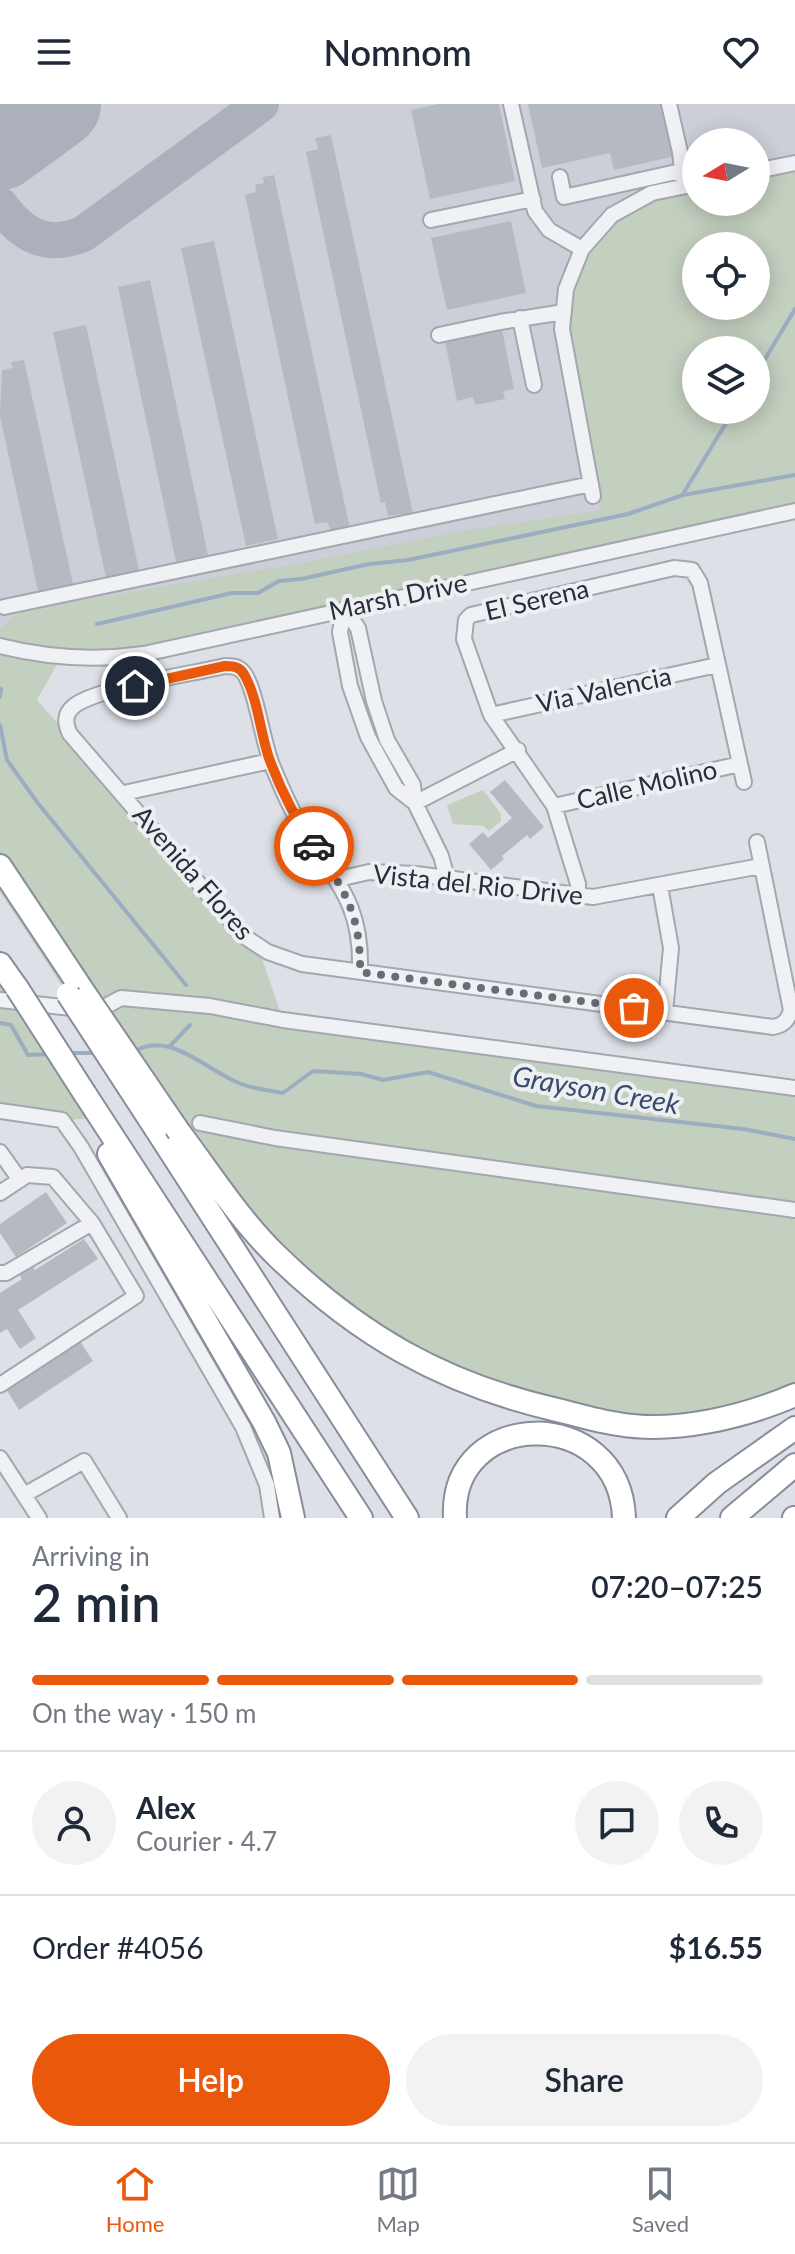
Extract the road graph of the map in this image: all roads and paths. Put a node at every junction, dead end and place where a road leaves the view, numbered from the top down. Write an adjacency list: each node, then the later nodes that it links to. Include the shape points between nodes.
1 (511, 104): 8 (street)
2 (669, 104): 5 (street)
3 (795, 163): 4 (street)
4 (770, 168)
5 (681, 171): 6 (street, via 564,197)
6 (560, 177)
7 (682, 187): 10 (street, via 652,193 612,215)
8 (533, 199): 9 (street); 10 (street, via 549,230)
9 (431, 220)
10 (582, 249): 11 (street, via 566,289)
11 (564, 312): 12 (street); 16 (street, via 562,329 592,490)
12 (520, 318): 13 (street); 14 (street)
13 (439, 335)
14 (534, 385)
15 (795, 511): 17 (street, Marsh Drive)
16 (4, 607)
17 (344, 609): 18 (street, Marsh Drive, via 109,659); 26 (street, via 340,632 350,686 368,737 396,788)
18 (0, 646)
19 (717, 665): 20 (street, Via Valencia); 20 (street, El Serena, via 696,575 674,568 471,615 464,639); 23 (street, El Serena)
20 (491, 715): 21 (street, El Serena)
21 (518, 750): 26 (street); 27 (street, El Serena)
22 (270, 761): 25 (street); 25 (street, Avenida Flores, via 245,674 233,666 105,693 74,706 66,719 70,734); 32 (street, via 306,834)
23 (740, 764): 24 (street, El Serena); 27 (street, Calle Molino)
24 (744, 782)
25 (124, 793): 37 (street, Avenida Flores, via 248,939 284,959)
26 (415, 803): 31 (street)
27 (554, 806): 35 (street, El Serena)
28 (757, 842): 30 (street)
29 (0, 866): 39 (highway)
30 (761, 866): 33 (street, Vista del Rio Drive); 40 (street, Avenida Flores, via 791,1010 785,1022 773,1027)
31 (447, 878): 32 (street, Vista del Rio Drive, via 369,872); 35 (street, Vista del Rio Drive)
32 (338, 879): 37 (street, via 358,930)
33 (660, 886): 35 (street, Vista del Rio Drive); 40 (street, via 671,948)
34 (0, 892): 39 (highway)
35 (578, 896)
36 (0, 964): 38 (highway)
37 (360, 972): 40 (street, Avenida Flores)
38 (8, 994): 41 (street, via 97,1011 121,998 210,1006 298,1023); 43 (highway, bridge, via 85,1094)
39 (78, 996): 44 (highway, bridge); 62 (highway, bridge, via 156,1129)
40 (665, 1012)
41 (795, 1088)
42 (0, 1111): 59 (street, via 62,1120 81,1147 243,1427 267,1485)
43 (99, 1121): 60 (highway, via 98,1135 264,1422 279,1453); 61 (highway)
44 (190, 1127): 48 (street); 52 (highway, via 258,1235 287,1265 353,1322 452,1377 502,1397 621,1425 711,1422)
45 (0, 1152): 46 (street)
46 (20, 1180): 47 (street); 49 (street, via 27,1175 53,1177)
47 (0, 1193)
48 (795, 1210)
49 (92, 1223): 50 (street); 51 (street, via 136,1296)
50 (0, 1273)
51 (0, 1385)
52 (795, 1395)
53 (795, 1428): 65 (highway)
54 (0, 1458): 56 (street)
55 (795, 1465): 66 (highway)
56 (24, 1495): 57 (street); 58 (street, via 84,1461)
57 (39, 1518)
58 (119, 1518)
59 (272, 1518)
60 (293, 1518)
61 (361, 1518)
62 (407, 1518)
63 (455, 1518): 64 (highway, via 454,1501 463,1477 481,1453 504,1438 528,1433 552,1433 593,1452 611,1472 624,1501)
64 (624, 1518)
65 (678, 1518)
66 (732, 1518)

